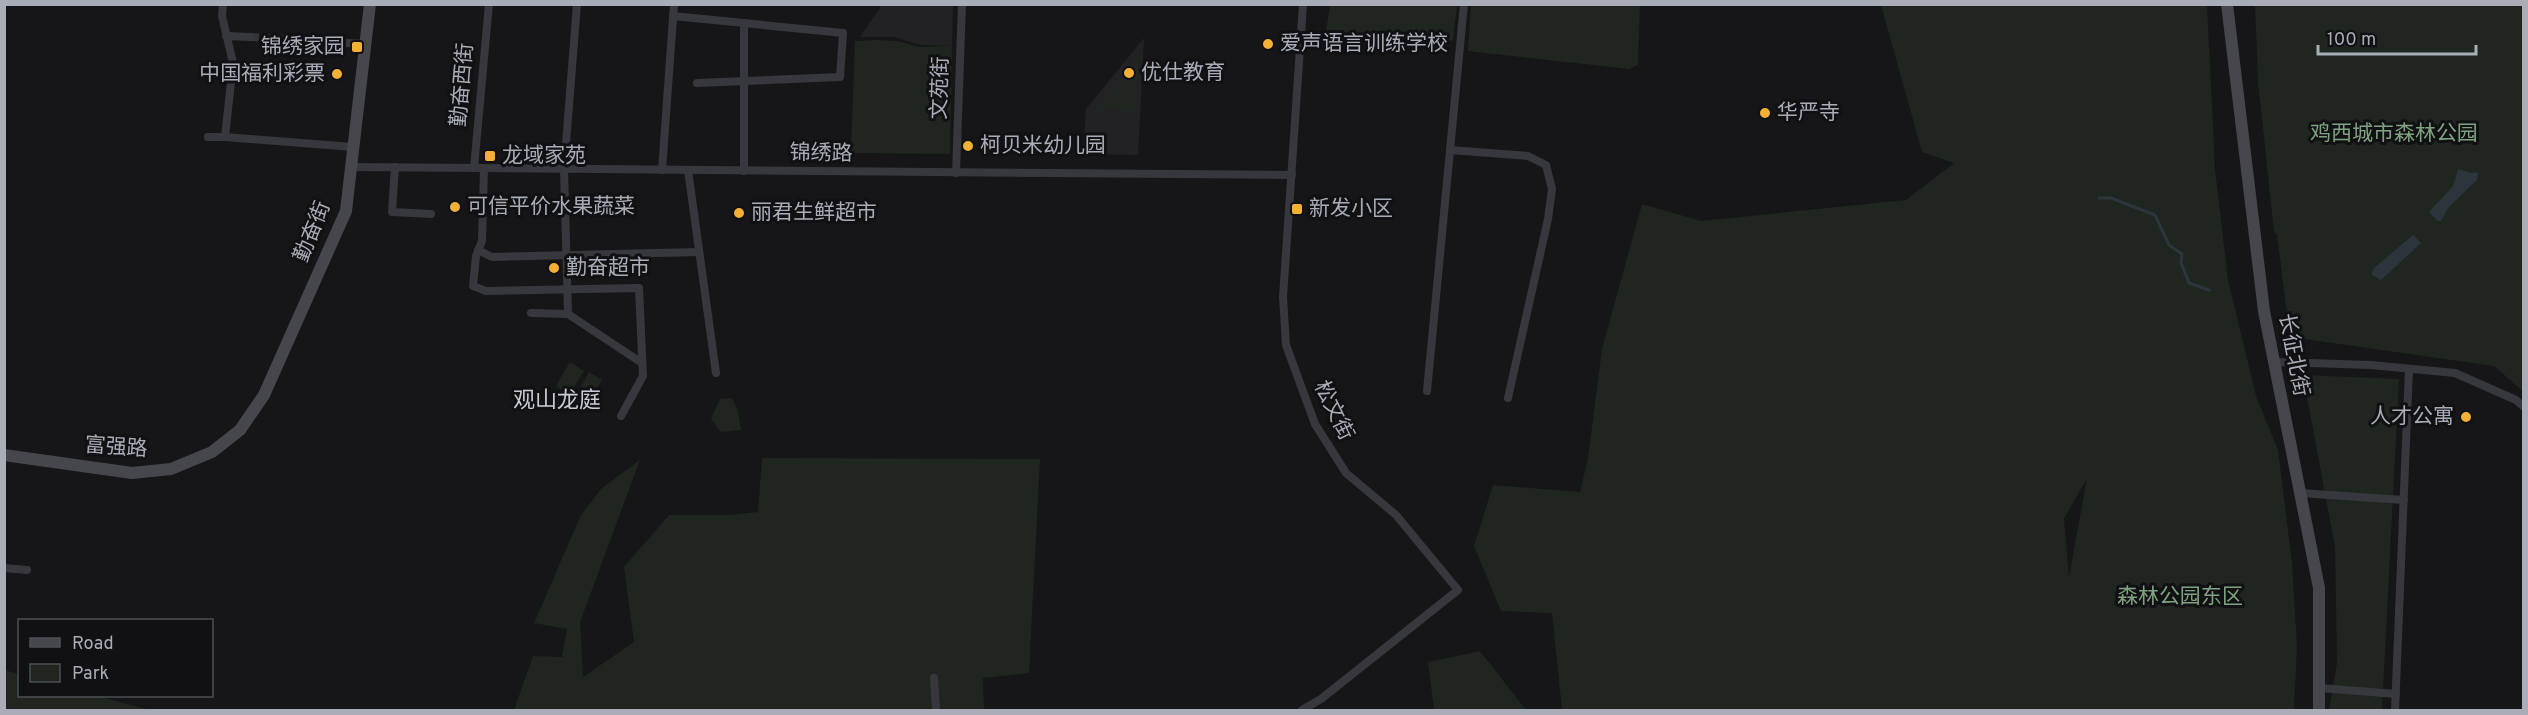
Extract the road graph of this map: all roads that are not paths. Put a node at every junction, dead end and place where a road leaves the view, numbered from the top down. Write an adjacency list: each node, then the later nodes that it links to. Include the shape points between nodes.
1 (223, 4): 12 (street)
2 (370, 4): 17 (main road, 勤奋街)
3 (489, 4): 26 (street, 勤奋西街)
4 (576, 4): 28 (street)
5 (674, 4): 10 (street)
6 (962, 4): 32 (street, 文苑街)
7 (1303, 4): 33 (street, 松文街)
8 (1464, 4): 23 (street)
9 (2226, 4): 40 (main road, 长征北街, via 2264,312)
10 (673, 15): 11 (street); 29 (street)
11 (744, 23): 18 (street); 18 (street, via 843,33 840,77)
12 (226, 36): 13 (street); 21 (street, via 233,63)
13 (251, 37)
14 (272, 38): 15 (street)
15 (321, 41)
16 (345, 42): 17 (street)
17 (365, 44): 22 (main road, 勤奋街)
18 (744, 81): 19 (street); 31 (street)
19 (697, 83)
20 (208, 137): 21 (street)
21 (225, 137): 22 (street)
22 (353, 147): 24 (main road, 勤奋街)
23 (1450, 150): 44 (street); 45 (street, via 1528,156 1546,165 1552,189)
24 (351, 167): 25 (street, 锦绣路); 48 (main road, 勤奋街, via 346,211 264,395)
25 (395, 167): 26 (street, 锦绣路); 34 (street, via 392,212)
26 (474, 168): 27 (street, 锦绣路)
27 (484, 168): 28 (street, 锦绣路); 35 (street, via 483,239)
28 (564, 169): 29 (street, 锦绣路); 37 (street)
29 (662, 170): 30 (street, 锦绣路)
30 (688, 170): 31 (street, 锦绣路); 36 (street)
31 (744, 171): 32 (street, 锦绣路)
32 (956, 173): 33 (street, 锦绣路)
33 (1292, 175): 58 (street, 松文街, via 1283,297 1286,345 1297,380 1315,424 1346,473 1396,515 1458,590)
34 (431, 214)
35 (478, 250): 36 (street, via 492,257); 37 (street, via 473,286 486,291)
36 (699, 252): 43 (street)
37 (569, 290): 39 (street); 41 (street, via 639,288)
38 (531, 313): 39 (street)
39 (568, 314): 41 (street)
40 (2274, 362): 42 (street); 50 (main road, 长征北街)
41 (642, 363): 47 (street, via 643,376)
42 (2409, 369): 46 (street, via 2456,373 2516,400); 51 (street)
43 (716, 373)
44 (1427, 391)
45 (1508, 398)
46 (2523, 407)
47 (621, 416)
48 (245, 422): 49 (main road, 富强路, via 212,452 171,469 132,473)
49 (4, 455)
50 (2300, 493): 51 (street); 55 (main road, 长征北街, via 2319,588)
51 (2404, 500): 56 (street)
52 (4, 568): 53 (street)
53 (27, 570)
54 (934, 678): 57 (street)
55 (2320, 688): 56 (street); 59 (main road, 长征北街)
56 (2396, 694): 60 (street)
57 (936, 711)
58 (1302, 711)
59 (2319, 711)
60 (2395, 711)

